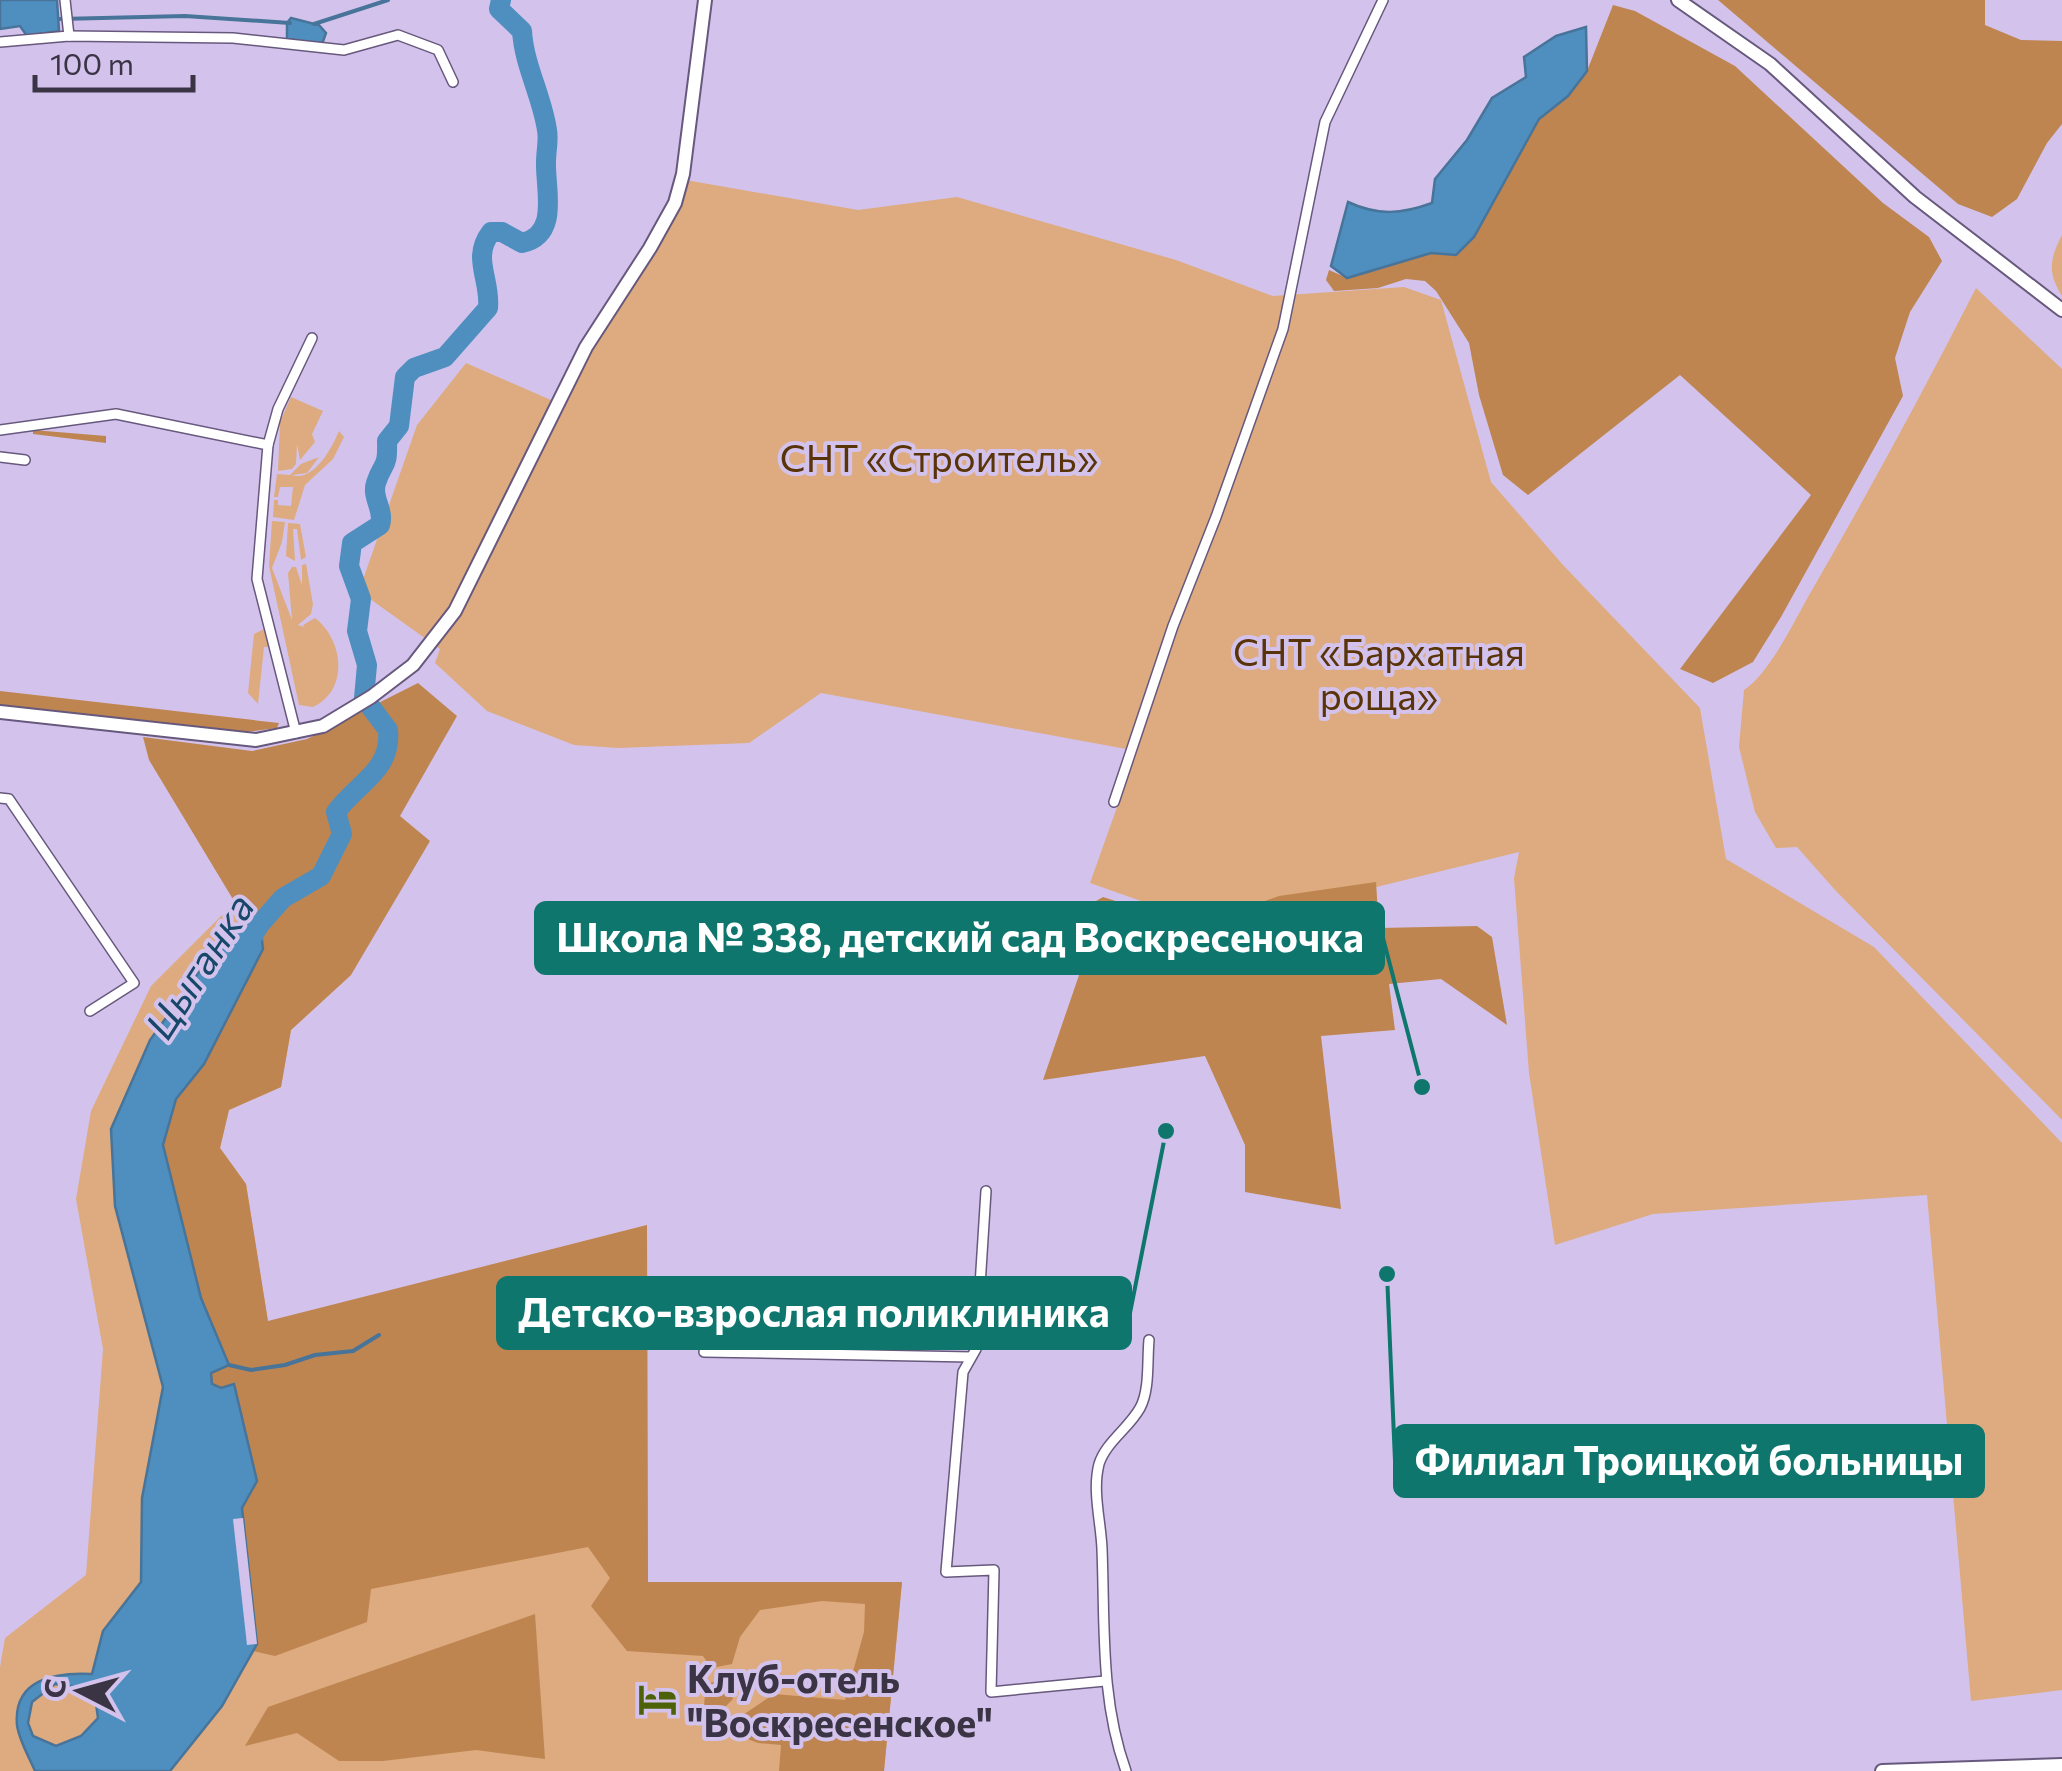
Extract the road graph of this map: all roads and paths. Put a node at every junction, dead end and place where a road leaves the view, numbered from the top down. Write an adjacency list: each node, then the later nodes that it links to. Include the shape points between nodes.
1 (65, 0): 5 (street)
2 (705, 0): 15 (street, via 675,203 586,347 455,610 413,665 337,719)
3 (1383, 0): 17 (street, via 1325,122 1283,329)
4 (1678, 0): 8 (street, via 1770,64 1915,196)
5 (69, 36): 6 (street); 7 (street, via 233,38 344,50 398,35 438,50)
6 (0, 42)
7 (454, 82)
8 (2062, 310)
9 (312, 338): 11 (street)
10 (0, 430): 11 (street, via 116,414)
11 (268, 445): 15 (street, via 257,579)
12 (0, 456): 13 (street)
13 (25, 460)
14 (0, 712): 15 (street, via 256,740)
15 (296, 734)
16 (0, 798): 18 (street, via 9,799 134,983)
17 (1114, 802)
18 (90, 1012)
19 (986, 1191): 22 (street)
20 (1148, 1340): 23 (street, via 1143,1402 1106,1451 1097,1484)
21 (704, 1352): 22 (street)
22 (972, 1357): 23 (street, via 963,1372 946,1572 994,1570 991,1692)
23 (1105, 1681): 25 (street)
24 (2062, 1765): 26 (street)
25 (1126, 1771)
26 (1882, 1771)

